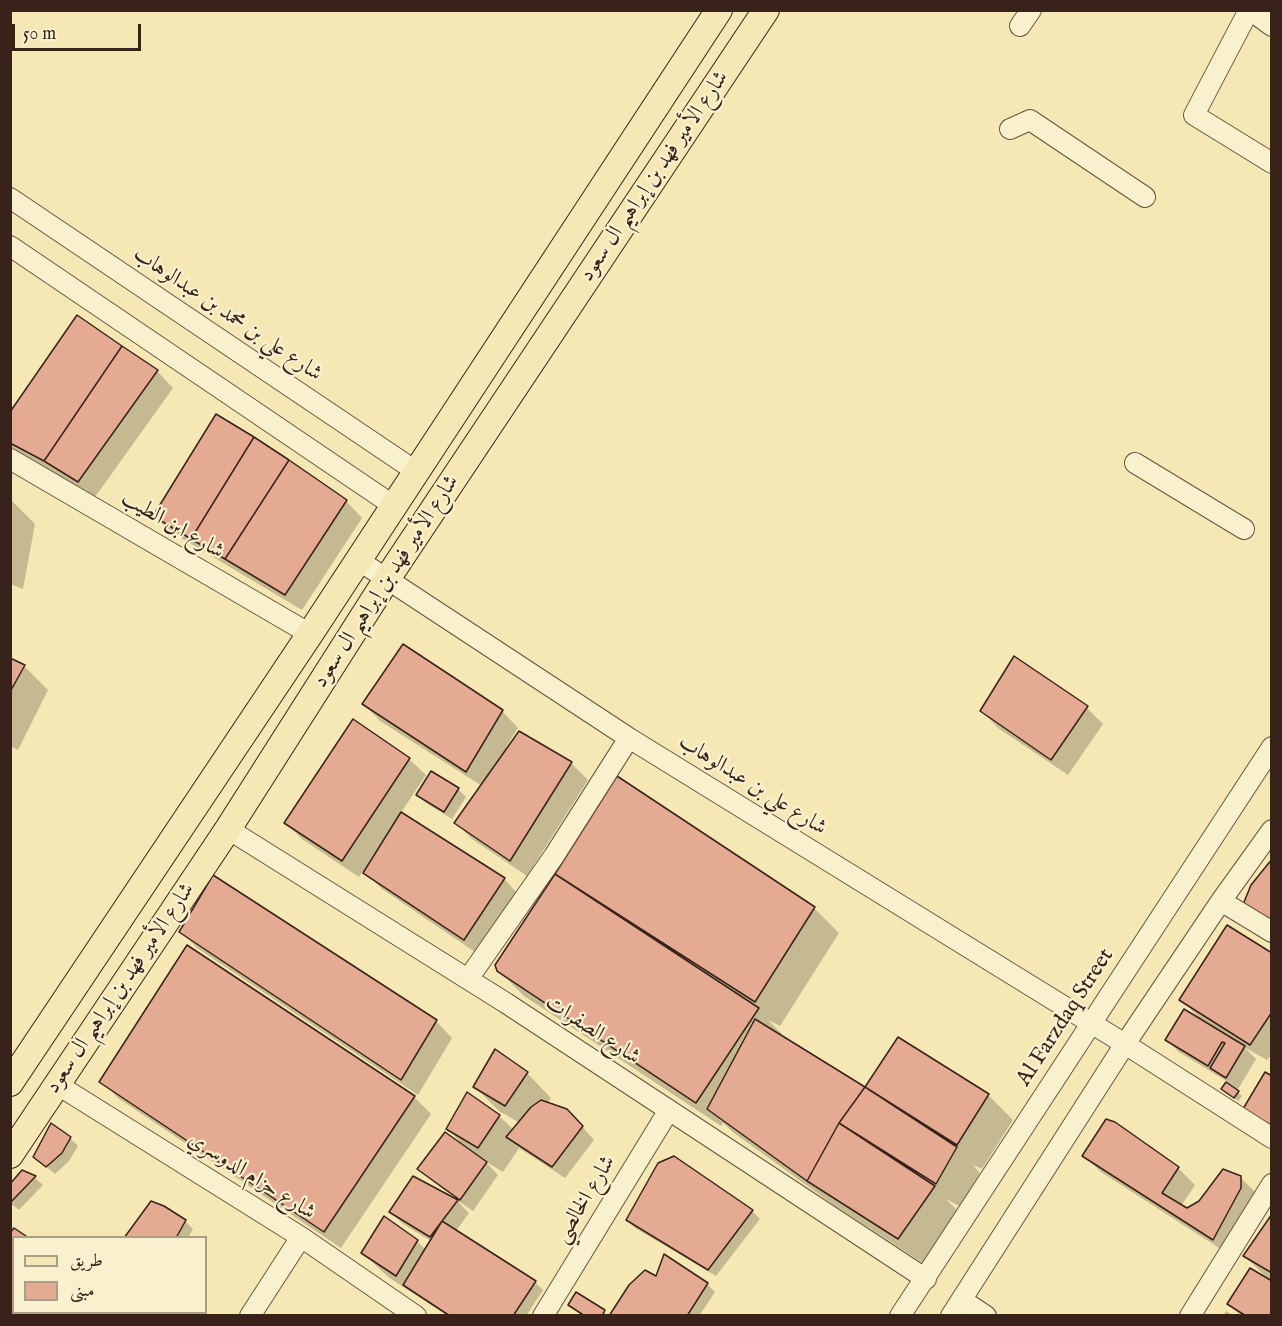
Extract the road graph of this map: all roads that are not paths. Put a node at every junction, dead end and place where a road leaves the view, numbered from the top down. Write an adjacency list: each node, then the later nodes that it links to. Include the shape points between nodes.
1 (719, 10): 12 (main road, شارع الأمير فهد بن إبراهيم ال سعود)
2 (766, 10): 16 (main road, شارع الأمير فهد بن إبراهيم ال سعود)
3 (1249, 10): 4 (street); 6 (street, via 1194,115)
4 (1272, 26)
5 (1010, 129): 7 (street, via 1030,120)
6 (1272, 163)
7 (1145, 197)
8 (10, 198): 12 (street, شارع علي بن محمد بن عبدالوهاب)
9 (10, 246): 13 (street)
10 (10, 459): 17 (street, شارع ابن الطيب)
11 (1135, 463): 14 (street)
12 (417, 472): 13 (main road, شارع الأمير فهد بن إبراهيم ال سعود)
13 (394, 506): 15 (main road, شارع الأمير فهد بن إبراهيم ال سعود)
14 (1244, 529)
15 (358, 560): 16 (street, شارع علي بن عبدالوهاب); 17 (main road, شارع الأمير فهد بن إبراهيم ال سعود)
16 (387, 579): 18 (street, شارع علي بن عبدالوهاب); 20 (main road, شارع الأمير فهد بن إبراهيم ال سعود)
17 (310, 634): 27 (main road, شارع الأمير فهد بن إبراهيم ال سعود)
18 (629, 738): 24 (street, via 554,856); 25 (street, شارع علي بن عبدالوهاب)
19 (1272, 747): 25 (street, Al Farzdaq Street)
20 (228, 829): 24 (street, شارع الصفرات); 28 (main road, شارع الأمير فهد بن إبراهيم ال سعود)
21 (1272, 830): 22 (street)
22 (1221, 902): 23 (street); 26 (street)
23 (1272, 932)
24 (468, 979): 29 (street, شارع الصفرات)
25 (1089, 1024): 26 (street, شارع علي بن عبدالوهاب); 34 (street, Al Farzdaq Street)
26 (1125, 1044): 30 (street); 35 (street)
27 (10, 1083)
28 (58, 1085): 31 (main road, شارع الأمير فهد بن إبراهيم ال سعود); 33 (street, شارع حزام الدوسري)
29 (669, 1110): 34 (street, شارع الصفرات); 38 (street, شارع الخالصي)
30 (1272, 1138)
31 (10, 1155)
32 (1272, 1184): 41 (street)
33 (301, 1237): 36 (street); 37 (street, شارع حزام الدوسري)
34 (926, 1279): 39 (street, Al Farzdaq Street)
35 (957, 1308): 40 (street)
36 (250, 1316)
37 (416, 1316)
38 (543, 1316)
39 (900, 1316)
40 (986, 1316)
41 (1190, 1316)

